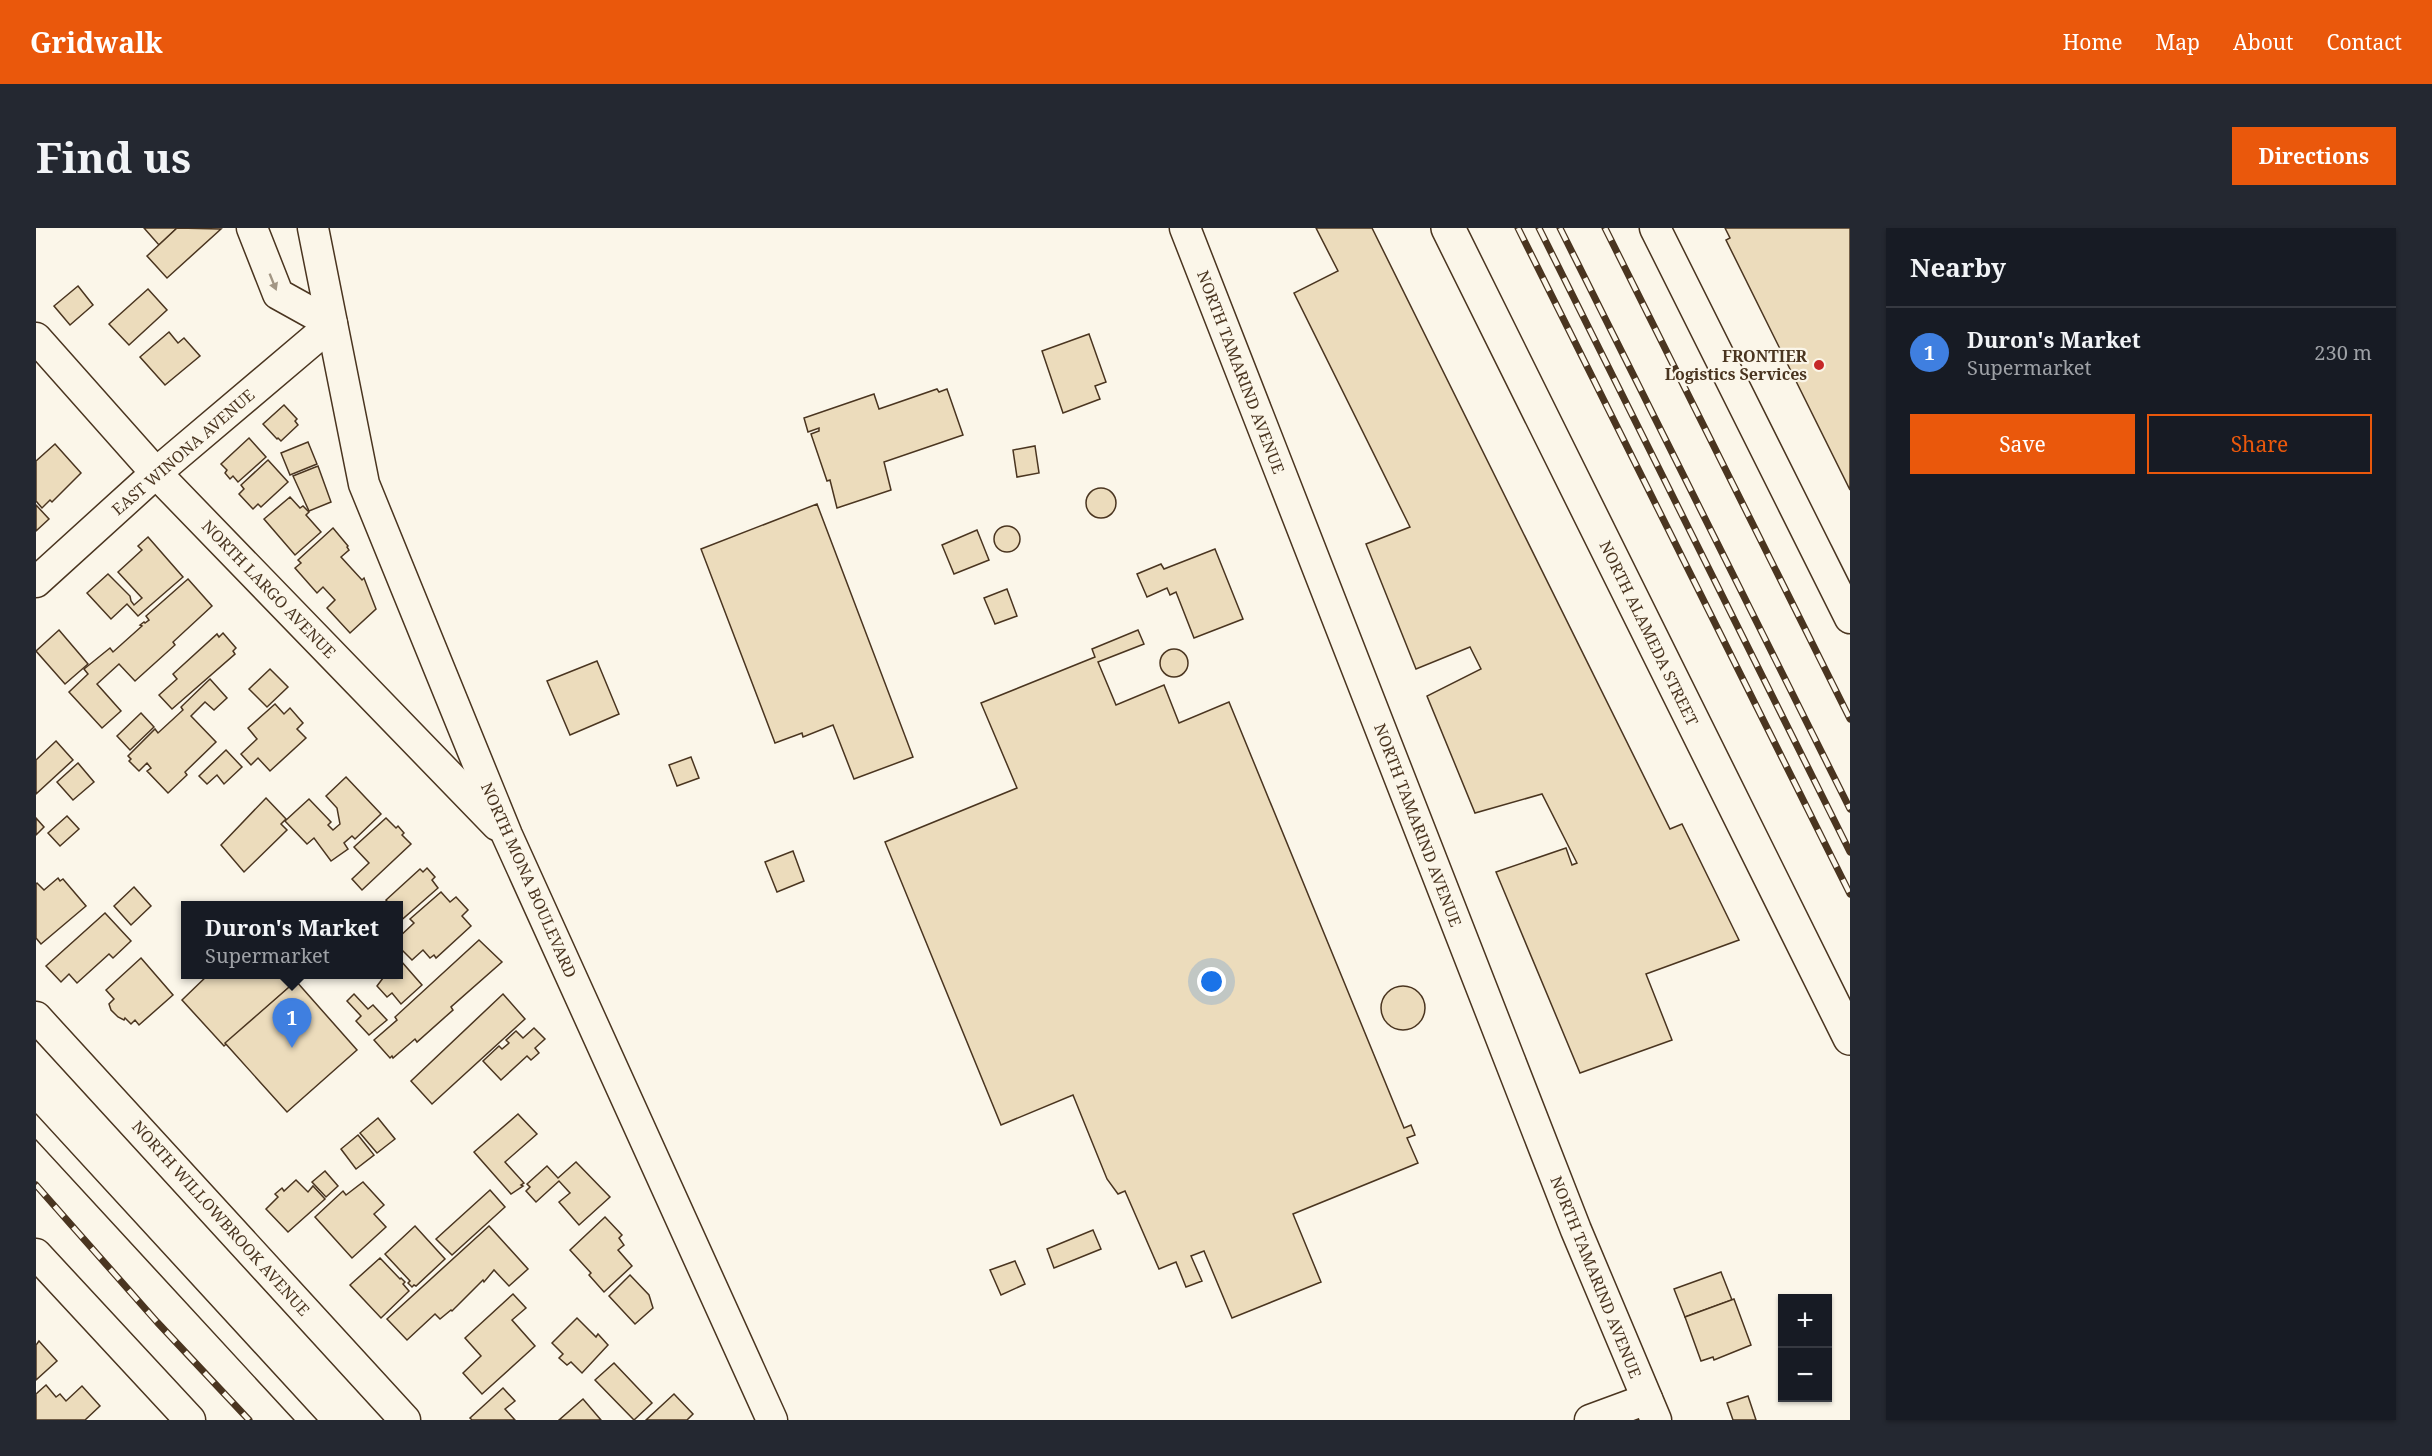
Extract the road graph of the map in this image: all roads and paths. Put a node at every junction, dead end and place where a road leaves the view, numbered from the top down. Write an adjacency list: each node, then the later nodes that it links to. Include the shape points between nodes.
1 (252, 228): 6 (street, one-way to 6, via 278,294)
2 (313, 228): 6 (street, NORTH MONA BOULEVARD)
3 (1185, 228): 15 (street, NORTH TAMARIND AVENUE, via 1576,1230)
4 (1448, 228): 13 (main road, NORTH ALAMEDA STREET)
5 (1655, 228): 10 (street)
6 (332, 324): 8 (street, EAST WINONA AVENUE); 11 (street, NORTH MONA BOULEVARD, via 364,484)
7 (36, 338): 8 (street, NORTH LARGO AVENUE)
8 (156, 473): 9 (street, EAST WINONA AVENUE); 11 (street, NORTH LARGO AVENUE)
9 (36, 582)
10 (1850, 618)
11 (507, 835): 18 (street, NORTH MONA BOULEVARD)
12 (36, 1017): 17 (street, NORTH WILLOWBROOK AVENUE)
13 (1850, 1038)
14 (36, 1254): 16 (street)
15 (1651, 1410): 19 (street)
16 (190, 1420)
17 (405, 1420)
18 (772, 1420)
19 (1590, 1420)

